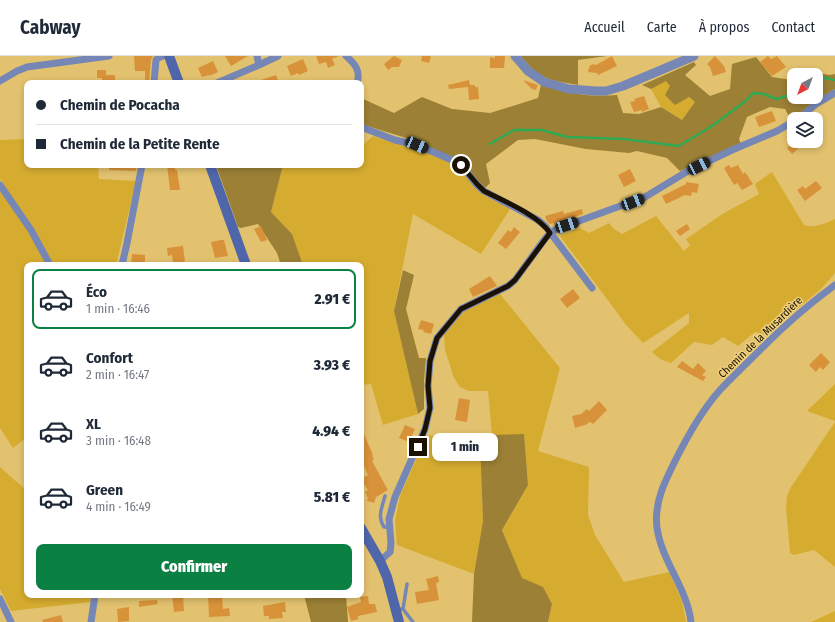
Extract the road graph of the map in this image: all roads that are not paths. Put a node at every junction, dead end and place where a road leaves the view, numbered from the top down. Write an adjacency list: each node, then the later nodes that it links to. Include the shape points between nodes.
1 (109, 56): 14 (street, via 27,67)
2 (163, 56): 10 (street, via 156,60)
3 (169, 56): 11 (main road)
4 (257, 56): 9 (street)
5 (278, 56): 9 (street)
6 (346, 56): 13 (street, via 355,64 359,74)
7 (515, 56): 8 (street, via 544,82 569,89 596,91 623,86)
8 (694, 56)
9 (259, 65): 12 (street)
10 (154, 80)
11 (179, 80)
12 (224, 80)
13 (358, 80)
14 (0, 81)
15 (835, 93): 16 (street)
16 (806, 112)
17 (787, 125): 22 (street, via 688,171 645,197)
18 (364, 128): 22 (street, via 417,145 461,165 484,191 538,220)
19 (141, 168): 24 (street)
20 (211, 168): 25 (main road)
21 (0, 185): 23 (street, via 31,230)
22 (550, 233): 27 (street); 29 (street, via 515,280 461,309 437,338 430,361 430,408 425,429 396,497)
23 (48, 262)
24 (123, 262)
25 (245, 262)
26 (835, 286): 40 (street, Chemin de la Musardière, via 792,319 720,391 703,414 665,481 659,499 657,528 669,565 688,607)
27 (592, 288)
28 (385, 496): 29 (lane, via 379,517 384,527)
29 (389, 527): 31 (street, via 390,552)
30 (364, 533): 31 (main road)
31 (380, 560): 35 (main road)
32 (407, 584): 35 (lane)
33 (95, 598): 37 (street)
34 (0, 599): 36 (street)
35 (400, 610): 38 (main road); 39 (lane)
36 (11, 622)
37 (91, 622)
38 (399, 622)
39 (413, 622)
40 (690, 622)

